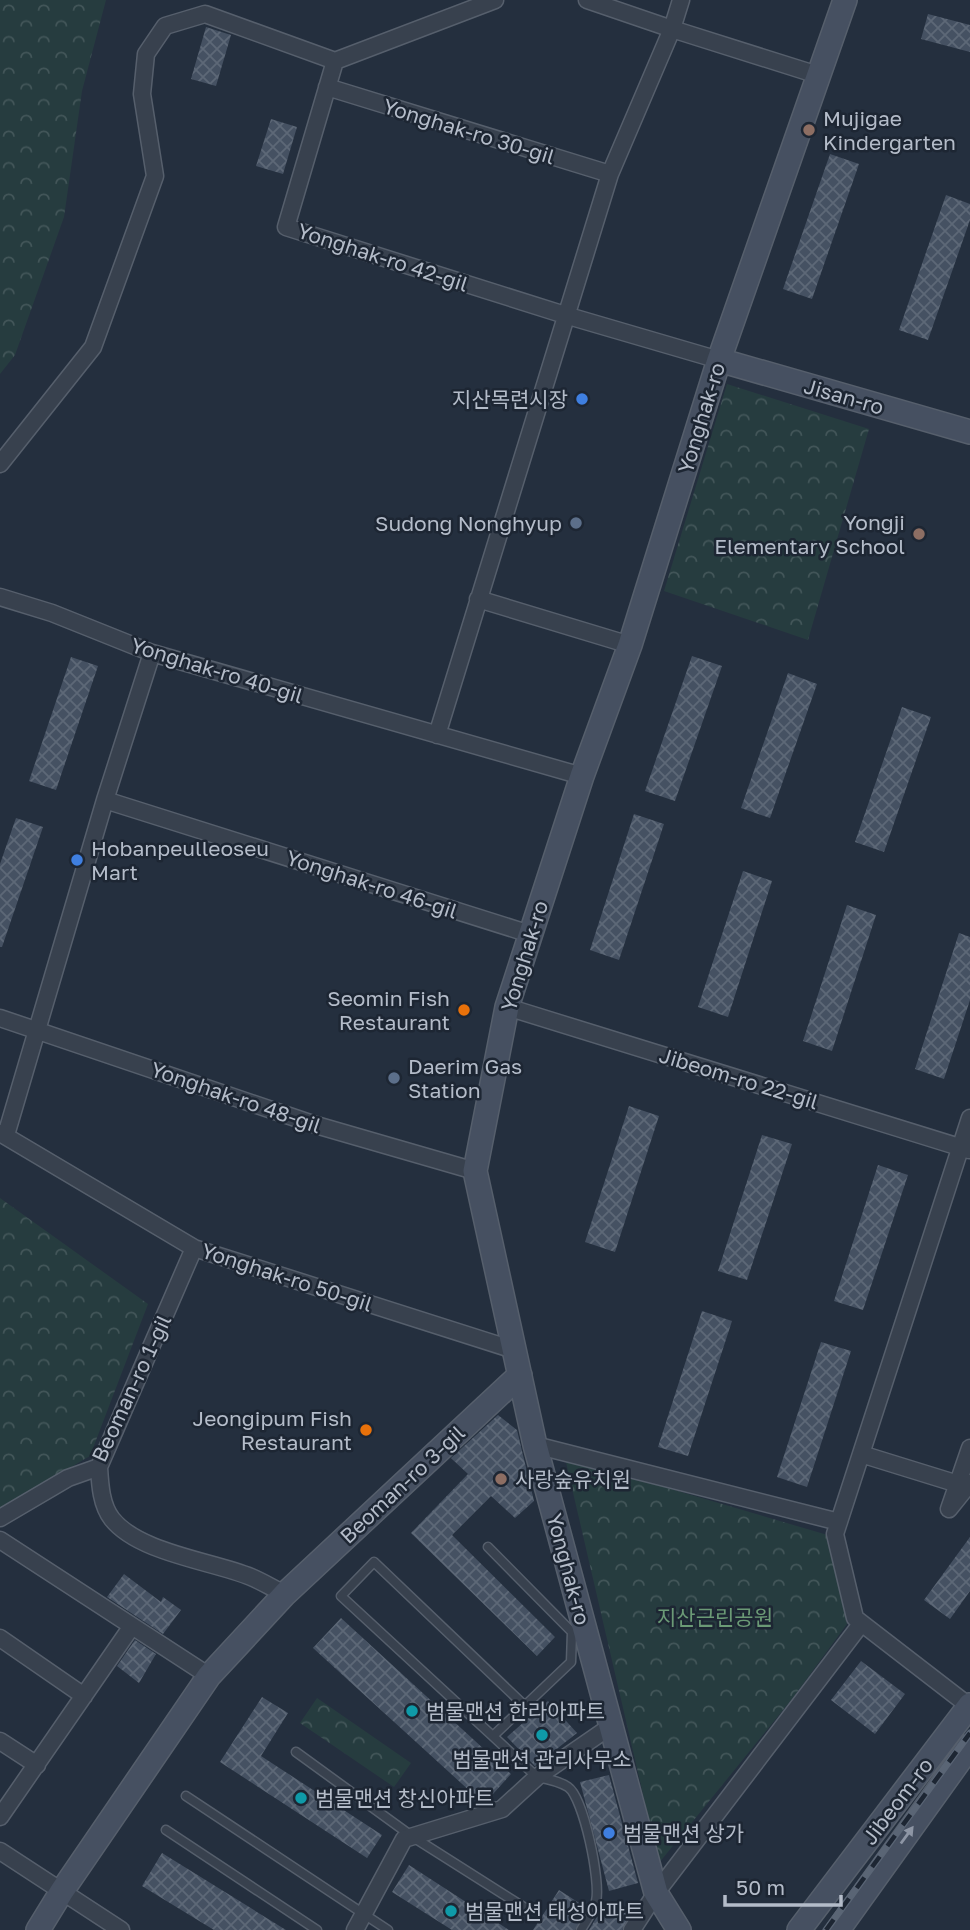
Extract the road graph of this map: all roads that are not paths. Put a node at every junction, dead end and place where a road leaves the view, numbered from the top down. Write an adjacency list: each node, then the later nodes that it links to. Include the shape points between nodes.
1 (495, 0): 6 (street)
2 (587, 0): 5 (street)
3 (681, 0): 5 (street)
4 (845, 0): 7 (street, Yonghak-ro)
5 (671, 29): 7 (street); 9 (street)
6 (335, 61): 8 (street, Yonghak-ro 42-gil); 13 (street, via 205,14 165,26 146,54 142,94 155,176 93,347)
7 (821, 76): 11 (street, Yonghak-ro)
8 (327, 88): 9 (street, Yonghak-ro 30-gil); 10 (street, Yonghak-ro 42-gil, via 286,227)
9 (610, 174): 10 (street)
10 (565, 315): 11 (street, Yonghak-ro 42-gil); 15 (street)
11 (719, 360): 12 (street, Jisan-ro); 16 (street, Yonghak-ro)
12 (970, 432)
13 (0, 464)
14 (0, 597): 17 (street, Yonghak-ro 40-gil)
15 (478, 599): 16 (street); 18 (street)
16 (630, 645): 19 (street, Yonghak-ro)
17 (152, 653): 18 (street, Yonghak-ro 40-gil); 20 (street)
18 (436, 735): 19 (street, Yonghak-ro 40-gil)
19 (582, 776): 21 (street, Yonghak-ro)
20 (105, 800): 21 (street, Yonghak-ro 46-gil); 24 (street)
21 (530, 934): 22 (street, Yonghak-ro)
22 (507, 1007): 27 (street, Jibeom-ro 22-gil); 28 (street, Yonghak-ro)
23 (0, 1018): 24 (street, Yonghak-ro 48-gil)
24 (36, 1029): 26 (street); 28 (street, Yonghak-ro 48-gil, via 316,1125)
25 (970, 1118): 27 (street)
26 (3, 1134): 29 (street, Yonghak-ro 50-gil)
27 (965, 1149): 34 (street)
28 (475, 1171): 30 (street, Yonghak-ro)
29 (194, 1248): 30 (street, Yonghak-ro 50-gil); 35 (street, Beoman-ro 1-gil)
30 (514, 1350): 31 (street, Yonghak-ro)
31 (520, 1375): 32 (street, Yonghak-ro); 41 (street, Beoman-ro 3-gil)
32 (535, 1445): 38 (street); 49 (street, Yonghak-ro)
33 (970, 1448): 36 (street)
34 (861, 1454): 36 (street); 38 (street)
35 (99, 1467): 37 (street, Beoman-ro 1-gil, via 68,1478); 41 (street, via 101,1493 111,1518 133,1537 250,1577)
36 (964, 1484)
37 (0, 1518)
38 (839, 1522): 42 (street, via 835,1534)
39 (0, 1540): 43 (street)
40 (488, 1547): 47 (lane, via 572,1632 571,1662)
41 (285, 1594): 45 (street, Beoman-ro 3-gil)
42 (860, 1624): 48 (street); 62 (street)
43 (132, 1626): 45 (street); 46 (street)
44 (0, 1638): 46 (street)
45 (209, 1676): 61 (street, Beoman-ro 3-gil)
46 (84, 1696): 54 (street)
47 (525, 1706): 50 (lane); 50 (lane, via 374,1563 341,1596)
48 (970, 1706): 73 (street, Jibeom-ro)
49 (611, 1726): 55 (street); 62 (street, Yonghak-ro)
50 (493, 1736): 55 (lane)
51 (0, 1741): 54 (street)
52 (970, 1746): 74 (street, one-way to 52)
53 (296, 1752): 59 (lane)
54 (37, 1765): 57 (street)
55 (537, 1777): 59 (street, via 502,1810); 70 (lane, via 570,1788 589,1833 597,1900)
56 (186, 1796): 64 (lane)
57 (0, 1817)
58 (166, 1830): 67 (lane)
59 (413, 1837): 63 (lane); 64 (street, via 404,1839)
60 (0, 1851): 61 (street)
61 (62, 1891): 65 (street, Beoman-ro 3-gil); 66 (street)
62 (656, 1893): 71 (street); 72 (street, Yonghak-ro)
63 (525, 1908)
64 (363, 1914): 68 (street); 69 (lane)
65 (38, 1930)
66 (121, 1930)
67 (317, 1930)
68 (355, 1930)
69 (388, 1930)
70 (581, 1930)
71 (632, 1930)
72 (679, 1930)
73 (799, 1930)
74 (838, 1930)

